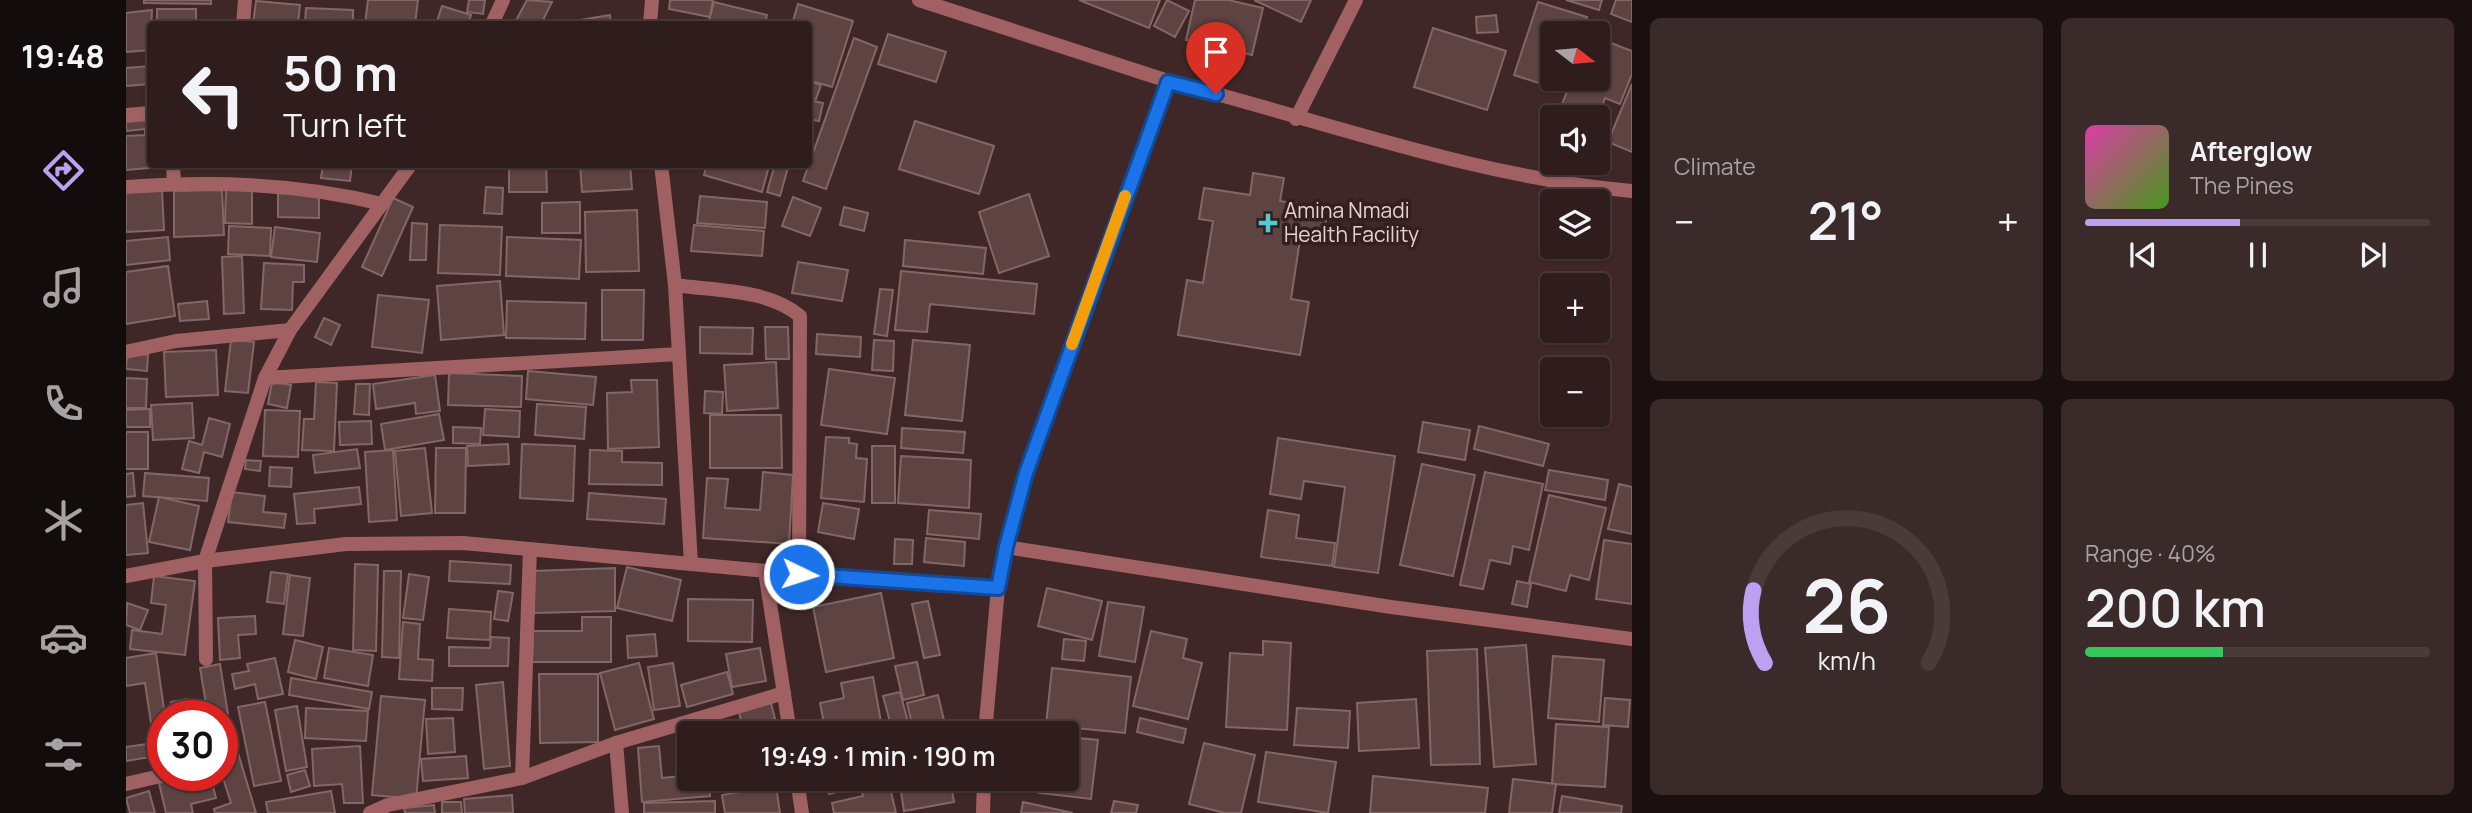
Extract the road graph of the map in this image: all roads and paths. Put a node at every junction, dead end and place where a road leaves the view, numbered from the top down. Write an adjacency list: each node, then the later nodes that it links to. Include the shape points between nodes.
1 (245, 0): 7 (street)
2 (503, 0): 8 (street)
3 (652, 0): 9 (street)
4 (919, 0): 6 (street)
5 (1356, 0): 13 (street)
6 (954, 5): 10 (street)
7 (243, 21)
8 (493, 21)
9 (650, 21)
10 (1168, 82): 13 (street); 26 (street, via 1026,473)
11 (147, 113): 12 (street)
12 (126, 115)
13 (1296, 119): 19 (street, via 1564,185)
14 (173, 168): 17 (street)
15 (408, 168): 20 (street)
16 (661, 168): 21 (street)
17 (174, 184): 18 (street); 20 (street, via 262,185)
18 (126, 187)
19 (1632, 191)
20 (382, 204): 22 (street)
21 (675, 285): 24 (street); 31 (street, via 769,298 800,316)
22 (290, 330): 23 (street, via 176,341); 25 (street)
23 (126, 352)
24 (679, 354): 25 (street); 29 (street)
25 (265, 378): 28 (street)
26 (1006, 547): 33 (street); 34 (street)
27 (530, 549): 28 (street, via 463,543 346,544); 29 (street); 40 (street)
28 (205, 561): 32 (street); 35 (street)
29 (691, 564): 30 (street)
30 (765, 571): 31 (street); 36 (street)
31 (799, 574): 33 (street)
32 (126, 576)
33 (998, 588): 38 (street)
34 (1632, 639)
35 (206, 659)
36 (784, 693): 37 (street); 39 (street)
37 (788, 721)
38 (986, 721)
39 (616, 743): 40 (street); 46 (street)
40 (522, 778): 45 (street, via 388,805)
41 (147, 779): 42 (street)
42 (126, 784)
43 (799, 791): 47 (street)
44 (984, 791): 48 (street)
45 (370, 813)
46 (622, 813)
47 (802, 813)
48 (984, 813)

